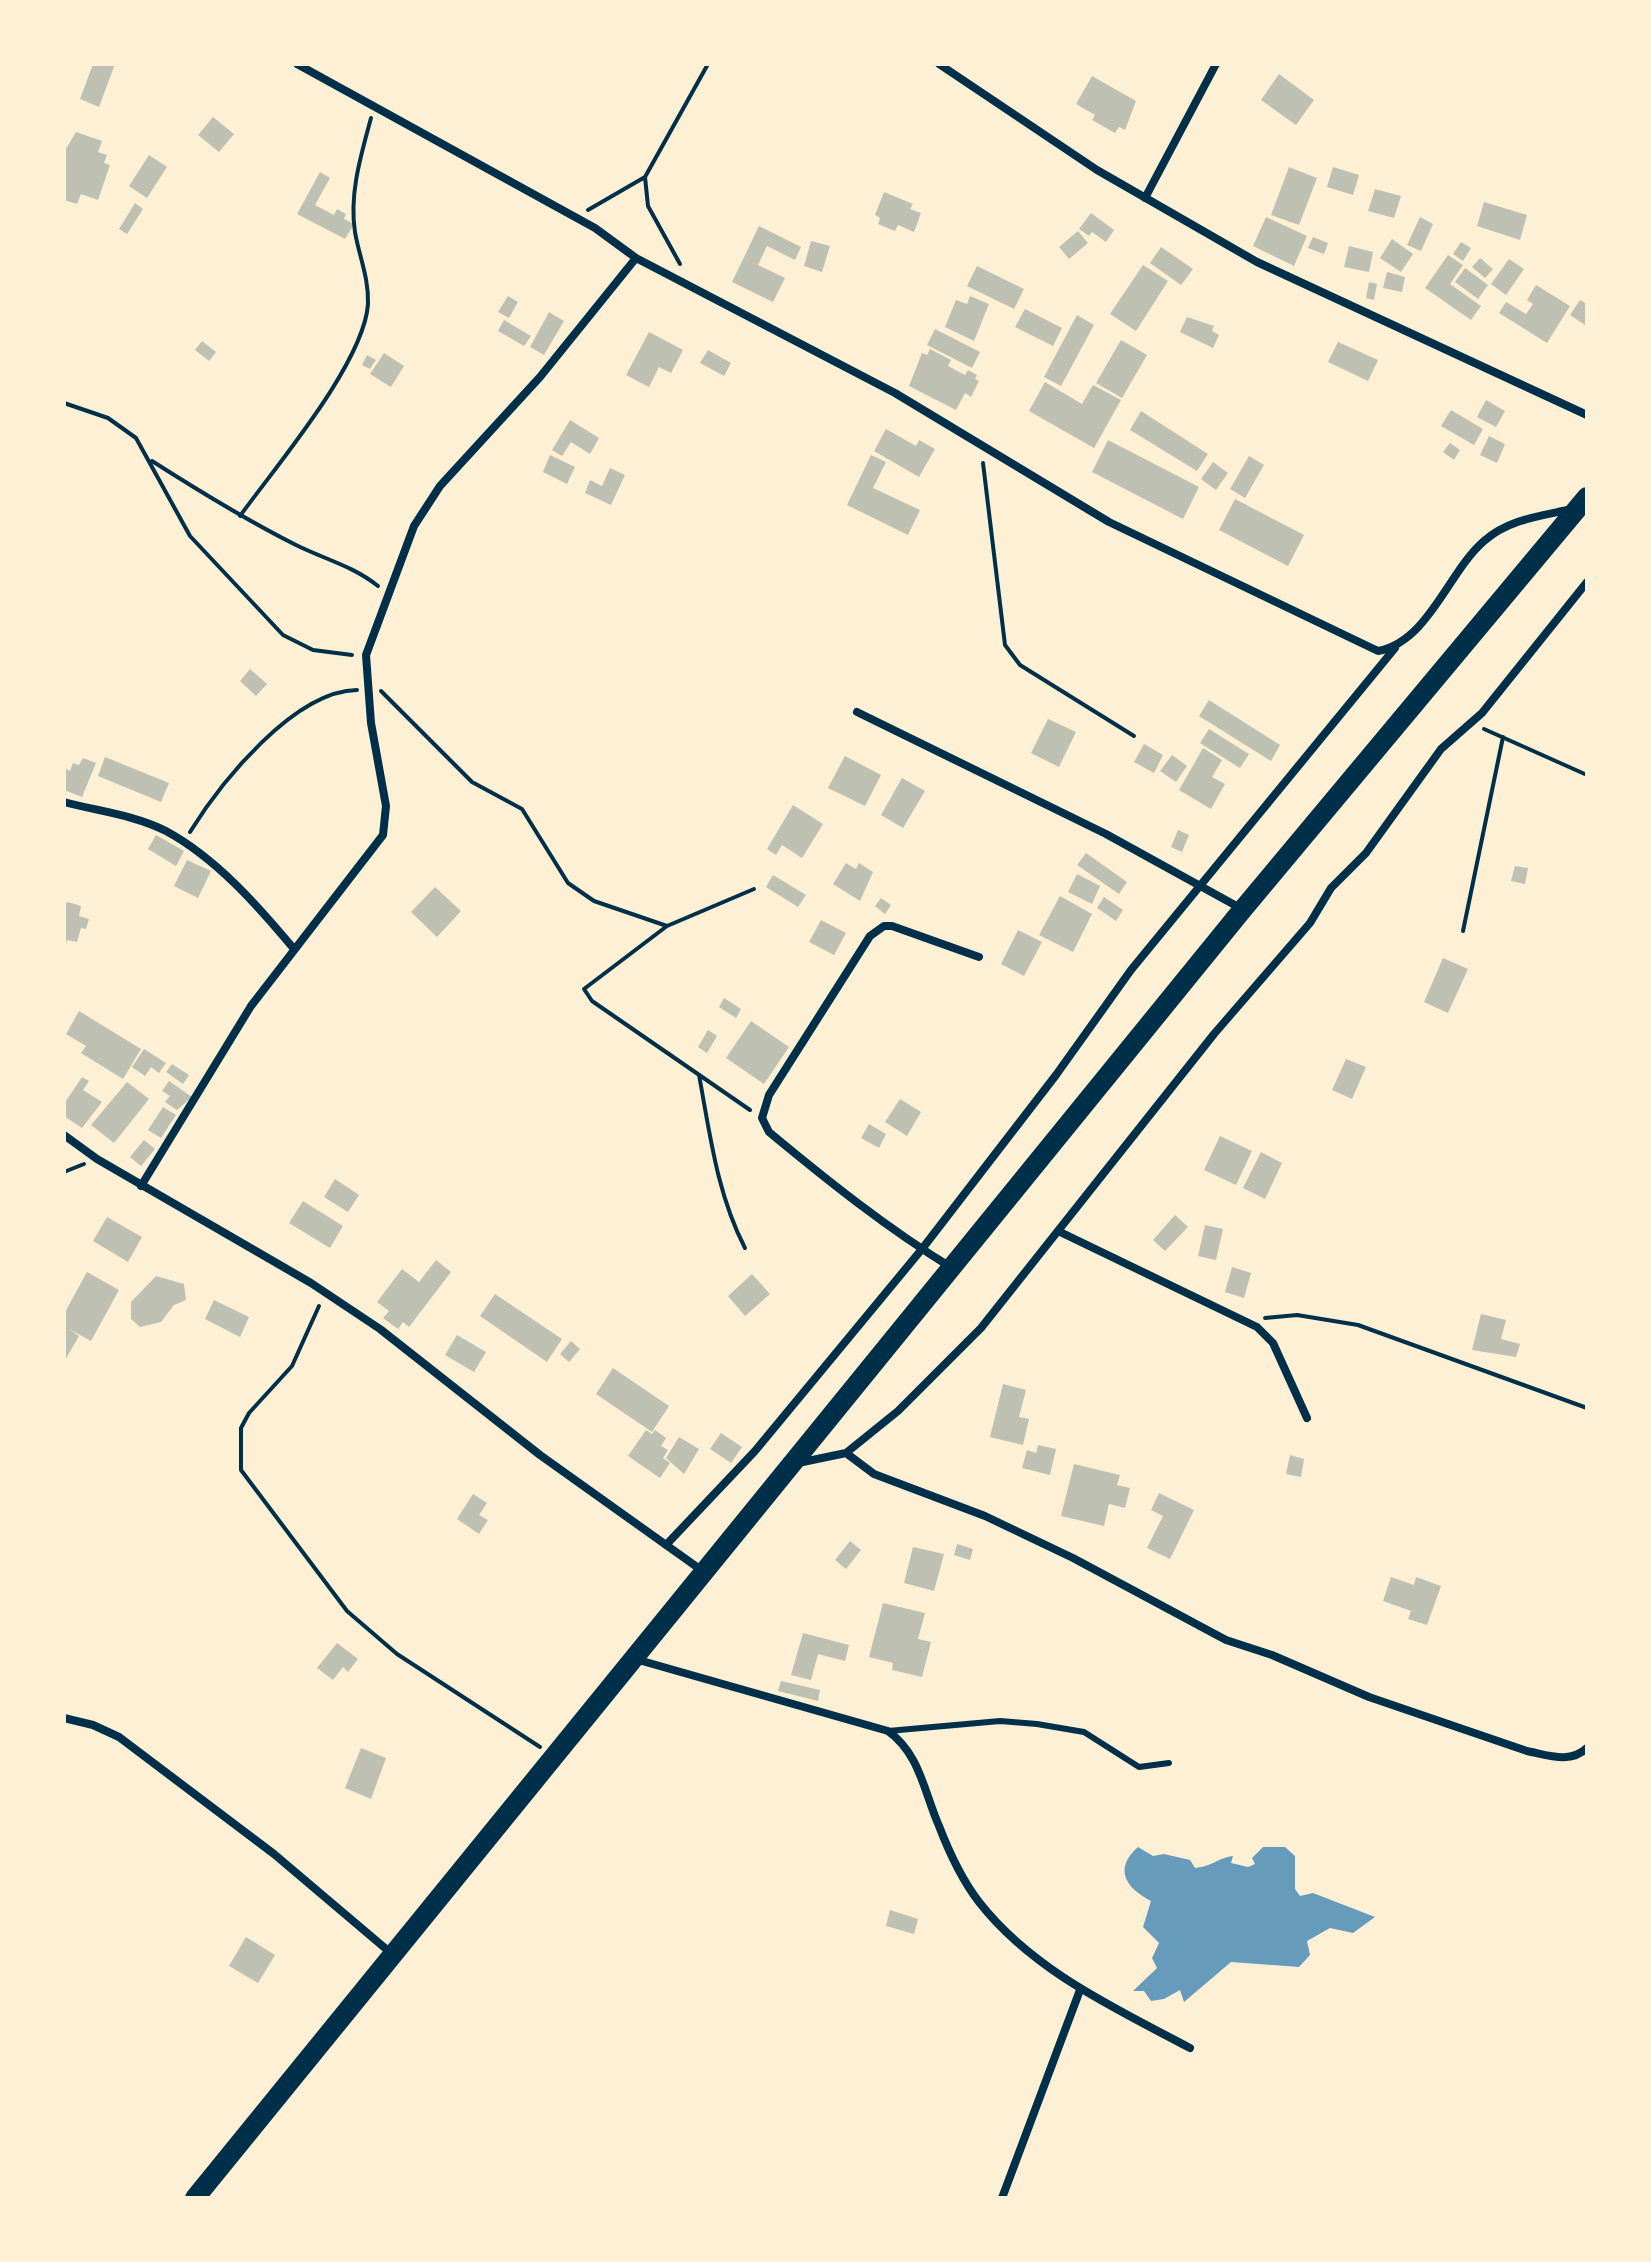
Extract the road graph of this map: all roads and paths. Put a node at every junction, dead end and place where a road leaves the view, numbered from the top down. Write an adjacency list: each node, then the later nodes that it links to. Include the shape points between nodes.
1 (297, 64): 5 (street)
2 (708, 64): 6 (path)
3 (939, 64): 7 (street)
4 (1216, 64): 7 (street)
5 (375, 105): 8 (street); 16 (path, via 353,200 367,286 364,326 324,398)
6 (645, 177): 8 (path); 10 (path, via 648,206)
7 (1145, 198): 12 (street, via 1284,275)
8 (574, 217): 9 (street)
9 (636, 258): 10 (street); 18 (street, via 540,377 440,486 414,526)
10 (690, 286): 13 (street, via 895,393)
11 (64, 403): 14 (path, via 108,418 136,438)
12 (1587, 415)
13 (982, 449): 19 (street, via 1109,522 1351,641 1378,651); 25 (path, via 1005,645 1020,665)
14 (149, 459): 16 (path); 20 (path, via 190,536 283,635 313,650)
15 (1582, 502): 19 (street, via 1514,522 1483,541); 32 (highway)
16 (240, 516): 18 (path, via 365,575)
17 (1587, 582): 24 (street)
18 (389, 595): 20 (street)
19 (1395, 648): 30 (street)
20 (366, 655): 21 (street)
21 (367, 677): 22 (street); 33 (path, via 472,782 522,809 568,883 594,901)
22 (368, 689): 29 (path, via 317,698 214,793); 35 (street, via 386,806 383,835)
23 (857, 712): 30 (street)
24 (1470, 723): 26 (path); 41 (street, via 1441,749 1366,853 1331,888 1310,923 1214,1034)
25 (1134, 736)
26 (1503, 737): 27 (path); 34 (path)
27 (1587, 775)
28 (64, 802): 29 (street, via 145,823)
29 (183, 842): 35 (street, via 235,885)
30 (1201, 886): 32 (street); 43 (street, via 1131,970)
31 (754, 889): 33 (path)
32 (1243, 909): 44 (highway)
33 (667, 926): 37 (path, via 584,989 592,1001)
34 (1463, 931)
35 (294, 949): 40 (street, via 251,1006)
36 (979, 957): 38 (street, via 892,926 870,936 769,1095)
37 (699, 1075): 38 (path); 42 (path, via 721,1191)
38 (762, 1118): 43 (street, via 769,1132 793,1152)
39 (64, 1135): 40 (street)
40 (141, 1186): 45 (street)
41 (1058, 1231): 46 (street); 49 (street, via 981,1328 898,1411)
42 (745, 1248)
43 (922, 1249): 44 (street); 51 (street, via 755,1451)
44 (953, 1268): 50 (highway)
45 (324, 1293): 51 (street, via 380,1329 540,1455); 57 (path, via 292,1366 241,1428 241,1470 347,1611 397,1654)
46 (1243, 1319): 47 (path, via 1297,1315 1358,1325); 48 (street, via 1273,1343)
47 (1587, 1408)
48 (1307, 1418)
49 (846, 1453): 50 (street); 56 (street, via 874,1474 985,1516 1226,1640 1313,1675 1527,1751 1563,1758)
50 (793, 1464): 52 (highway)
51 (666, 1545): 52 (street)
52 (705, 1573): 53 (highway)
53 (635, 1659): 55 (street); 57 (highway)
54 (64, 1718): 59 (street, via 119,1737 274,1854)
55 (888, 1731): 58 (lane, via 1000,1721 1051,1725 1084,1732 1139,1767); 60 (street, via 902,1741 923,1777 938,1824 979,1902 1018,1942)
56 (1587, 1748)
57 (556, 1757): 59 (highway)
58 (1169, 1763)
59 (393, 1954): 62 (highway)
60 (1080, 1990): 61 (street); 63 (street)
61 (1190, 2048)
62 (195, 2198)
63 (1002, 2198)

